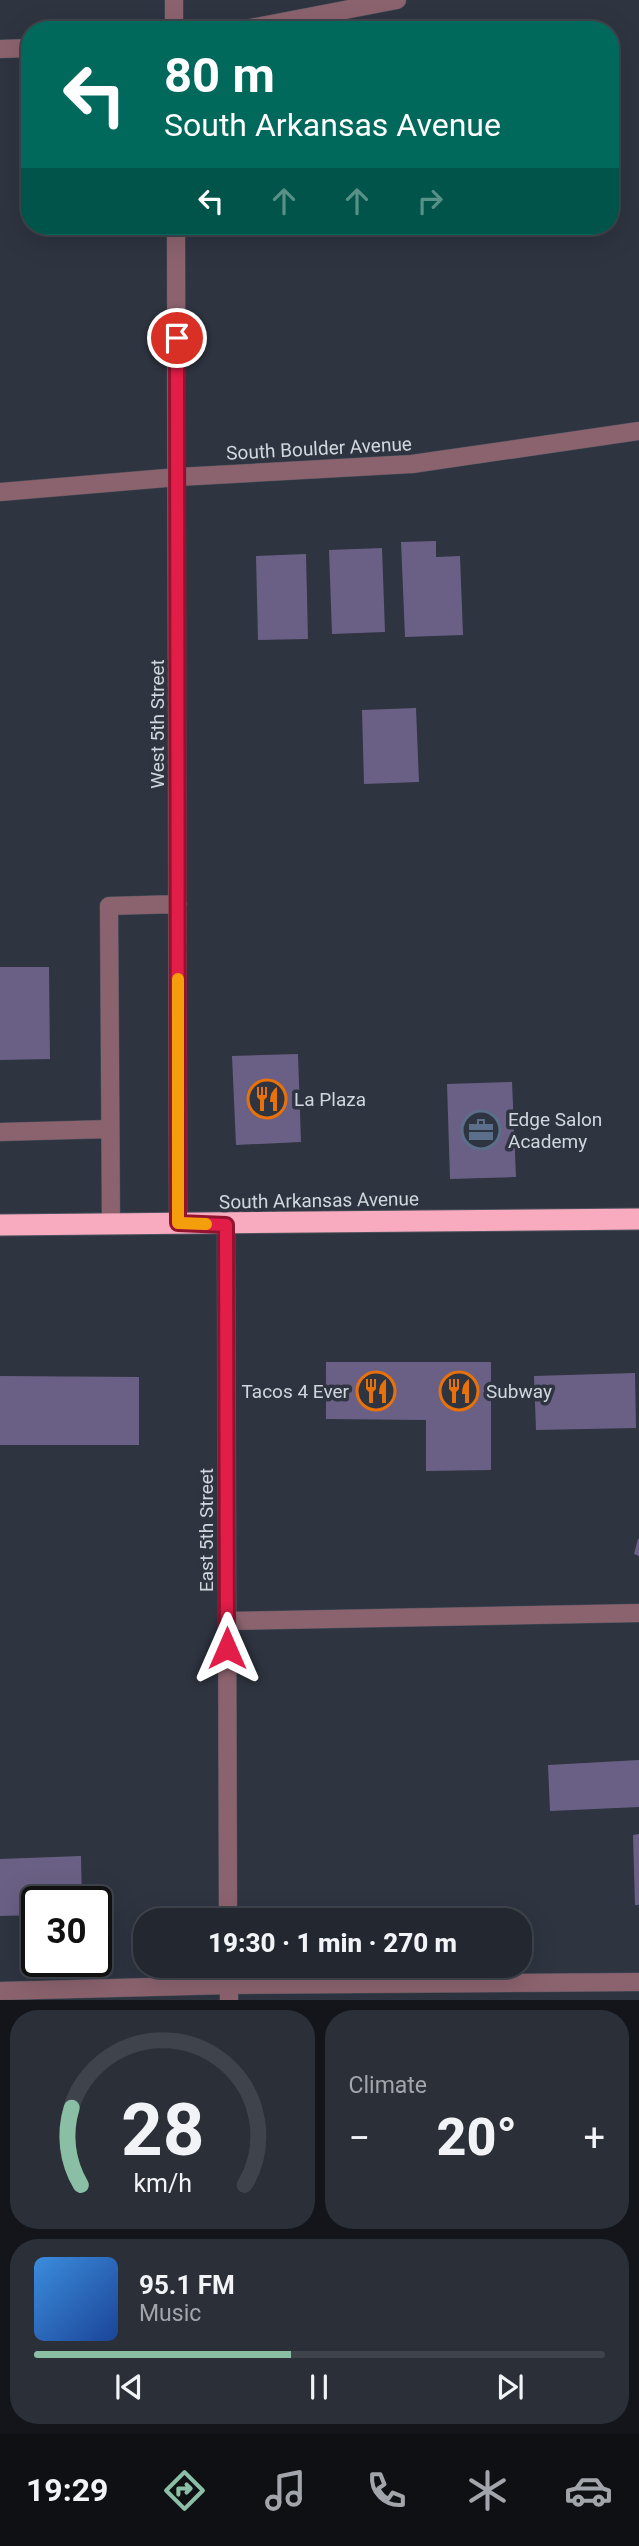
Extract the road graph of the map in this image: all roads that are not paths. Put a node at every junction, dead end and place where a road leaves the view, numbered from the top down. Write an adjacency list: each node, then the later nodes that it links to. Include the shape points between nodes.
1 (174, 0): 3 (street)
2 (397, 0): 4 (street)
3 (174, 21)
4 (287, 21)
5 (21, 48): 6 (street)
6 (0, 49)
7 (176, 235): 9 (street, West 5th Street)
8 (639, 431): 9 (street, South Boulder Avenue, via 412,464)
9 (178, 477): 10 (street, South Boulder Avenue); 11 (street, West 5th Street)
10 (0, 492)
11 (178, 904): 12 (street, via 109,906); 15 (street, West 5th Street)
12 (110, 1129): 13 (street); 16 (street)
13 (0, 1132)
14 (639, 1219): 18 (highway, South Arkansas Avenue)
15 (178, 1223): 16 (highway, South Arkansas Avenue); 18 (highway, South Arkansas Avenue)
16 (111, 1224): 17 (highway, South Arkansas Avenue)
17 (0, 1225)
18 (226, 1225): 20 (street, East 5th Street)
19 (639, 1613): 20 (street)
20 (227, 1621): 21 (street, East 5th Street)
21 (228, 1908)
22 (639, 1982): 24 (street)
23 (0, 1991): 24 (street)
24 (229, 1992)

